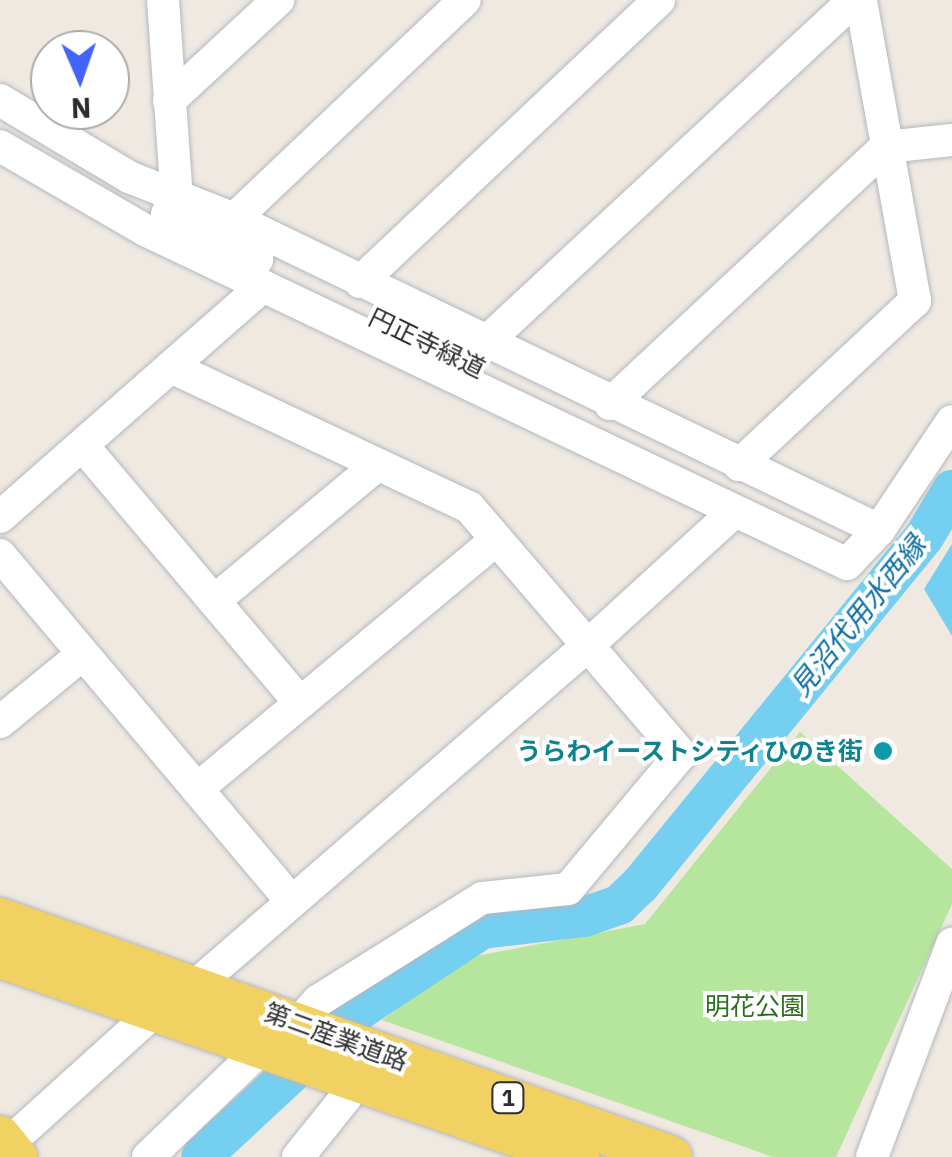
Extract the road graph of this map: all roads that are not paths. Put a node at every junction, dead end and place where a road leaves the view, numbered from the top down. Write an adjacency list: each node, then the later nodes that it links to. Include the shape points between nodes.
1 (163, 0): 7 (street)
2 (278, 0): 7 (street)
3 (465, 0): 12 (street)
4 (659, 0): 13 (street)
5 (858, 0): 10 (street); 16 (street)
6 (0, 100): 11 (street)
7 (170, 101): 11 (street)
8 (952, 140): 10 (street)
9 (1, 143): 14 (street, via 145,230); 15 (street, 円正寺緑道, via 98,180)
10 (886, 147): 18 (street); 22 (street, via 914,301)
11 (177, 199): 12 (street)
12 (234, 219): 13 (street)
13 (360, 282): 15 (street)
14 (263, 286): 15 (street); 17 (street)
15 (415, 336): 16 (street); 23 (street); 26 (street, 円正寺緑道)
16 (485, 343): 18 (street)
17 (171, 367): 20 (street); 21 (street)
18 (610, 404): 22 (street)
19 (952, 422): 26 (street)
20 (83, 446): 24 (street); 28 (street)
21 (377, 464): 25 (street, via 469,508); 28 (street)
22 (739, 466): 26 (street)
23 (734, 512): 26 (street); 29 (street)
24 (0, 517)
25 (496, 540): 29 (street); 31 (street)
26 (862, 548)
27 (0, 555): 30 (street)
28 (214, 601): 31 (street)
29 (586, 647): 34 (street); 41 (street, via 681,754 568,889 482,898 318,1001)
30 (83, 654): 32 (street); 33 (street)
31 (300, 703): 33 (street)
32 (0, 722)
33 (198, 789): 34 (street)
34 (290, 899): 38 (street)
35 (0, 919): 38 (main road, 第二産業道路 / 1)
36 (952, 944): 40 (street)
37 (0, 956): 39 (main road, 第二産業道路 / 1)
38 (195, 986): 41 (main road, 第二産業道路 / 1)
39 (155, 1011): 41 (main road, 第二産業道路 / 1); 42 (street)
40 (938, 1019): 47 (street)
41 (313, 1049): 43 (street, via 346,1098); 44 (street); 45 (main road, 第二産業道路 / 1); 46 (main road, 第二産業道路 / 1)
42 (5, 1147)
43 (301, 1156)
44 (148, 1157)
45 (578, 1157)
46 (671, 1157)
47 (872, 1157)

